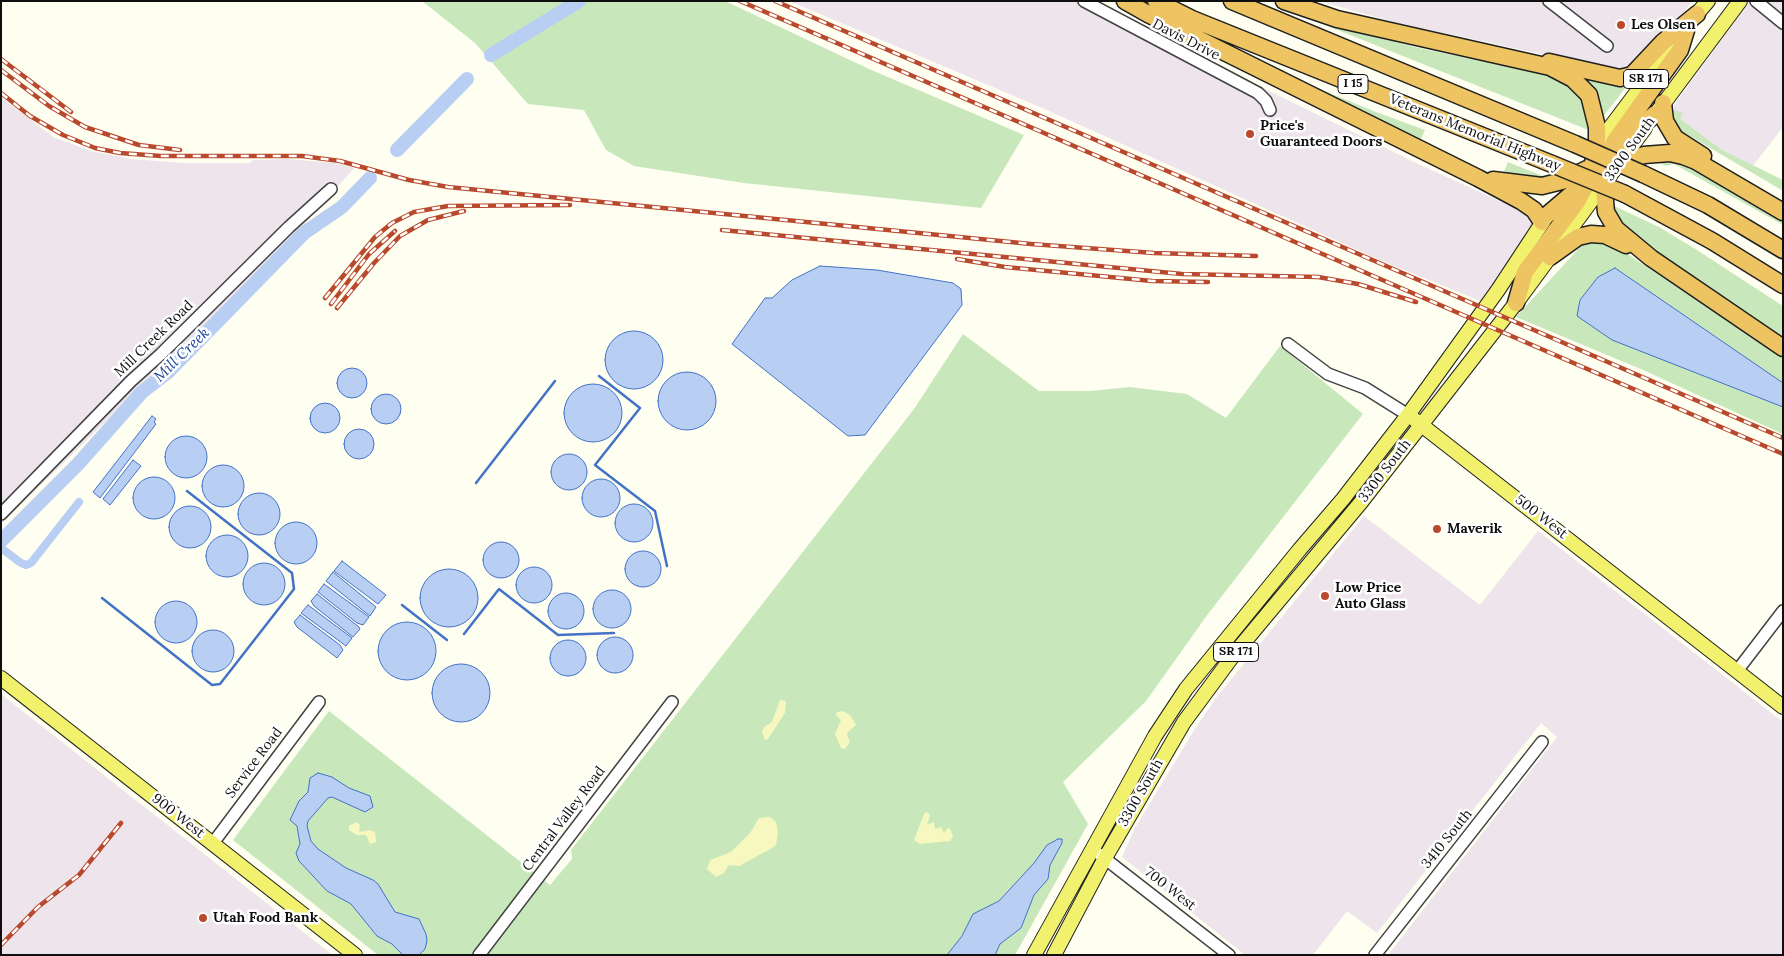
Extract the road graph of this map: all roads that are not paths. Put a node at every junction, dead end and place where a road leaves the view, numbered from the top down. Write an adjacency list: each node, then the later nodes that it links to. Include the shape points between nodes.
1 (1084, 1): 15 (street, Davis Drive, via 1258,94)
2 (1125, 1): 17 (highway)
3 (1156, 1): 25 (highway, Veterans Memorial Highway / I 15, bridge, via 1192,19 1624,194 1712,240)
4 (1232, 1): 22 (highway, Veterans Memorial Highway / I 15, bridge, via 1643,174 1708,205)
5 (1284, 1): 13 (highway, via 1337,19)
6 (1549, 1): 12 (street)
7 (1708, 1): 10 (main road)
8 (1740, 1): 14 (main road, 3300 South / SR 171)
9 (1756, 1): 11 (street)
10 (1692, 19): 13 (highway, via 1663,42 1635,74 1620,78 1567,64); 16 (highway, via 1680,50 1624,125)
11 (1783, 23)
12 (1607, 46)
13 (1496, 54): 16 (highway, via 1550,67 1574,79 1589,95 1596,123)
14 (1659, 108): 16 (highway); 19 (highway, via 1675,138)
15 (1270, 110)
16 (1599, 167): 17 (highway, via 1556,183 1535,186); 20 (highway, via 1656,153 1683,156); 21 (highway); 23 (main road, 3300 South / SR 171); 24 (highway, via 1610,221); 26 (highway, via 1526,272)
17 (1478, 178): 21 (highway, via 1521,201)
18 (331, 189): 31 (street, Mill Creek Road, via 131,381)
19 (1783, 206)
20 (1783, 212)
21 (1545, 219): 29 (main road, 3300 South / SR 171)
22 (1783, 250)
23 (1550, 257): 24 (highway, via 1578,237 1591,234 1605,235); 26 (main road, 3300 South / SR 171)
24 (1651, 258): 28 (highway)
25 (1783, 285)
26 (1516, 303): 30 (main road, 3300 South / SR 171)
27 (1288, 344): 29 (street, 500 West, via 1328,374 1365,388)
28 (1783, 348)
29 (1408, 415): 30 (main road, 500 West); 40 (main road, 3300 South / SR 171, via 1186,689 1155,736)
30 (1421, 424): 33 (main road, 500 West); 41 (main road, 3300 South / SR 171, via 1200,699 1169,744)
31 (1, 514)
32 (1783, 611): 33 (street)
33 (1736, 671): 37 (main road, 500 West)
34 (1, 678): 39 (main road, 900 West)
35 (319, 702): 39 (street, Service Road)
36 (672, 702): 43 (street, Central Valley Road)
37 (1783, 707)
38 (1542, 742): 47 (street, 3410 South)
39 (213, 843): 42 (main road, 900 West)
40 (1090, 850): 41 (street, 700 West); 44 (main road, 3300 South / SR 171)
41 (1105, 858): 45 (main road, 3300 South / SR 171); 46 (street, 700 West)
42 (353, 954)
43 (479, 955)
44 (1034, 955)
45 (1054, 955)
46 (1229, 955)
47 (1375, 955)

